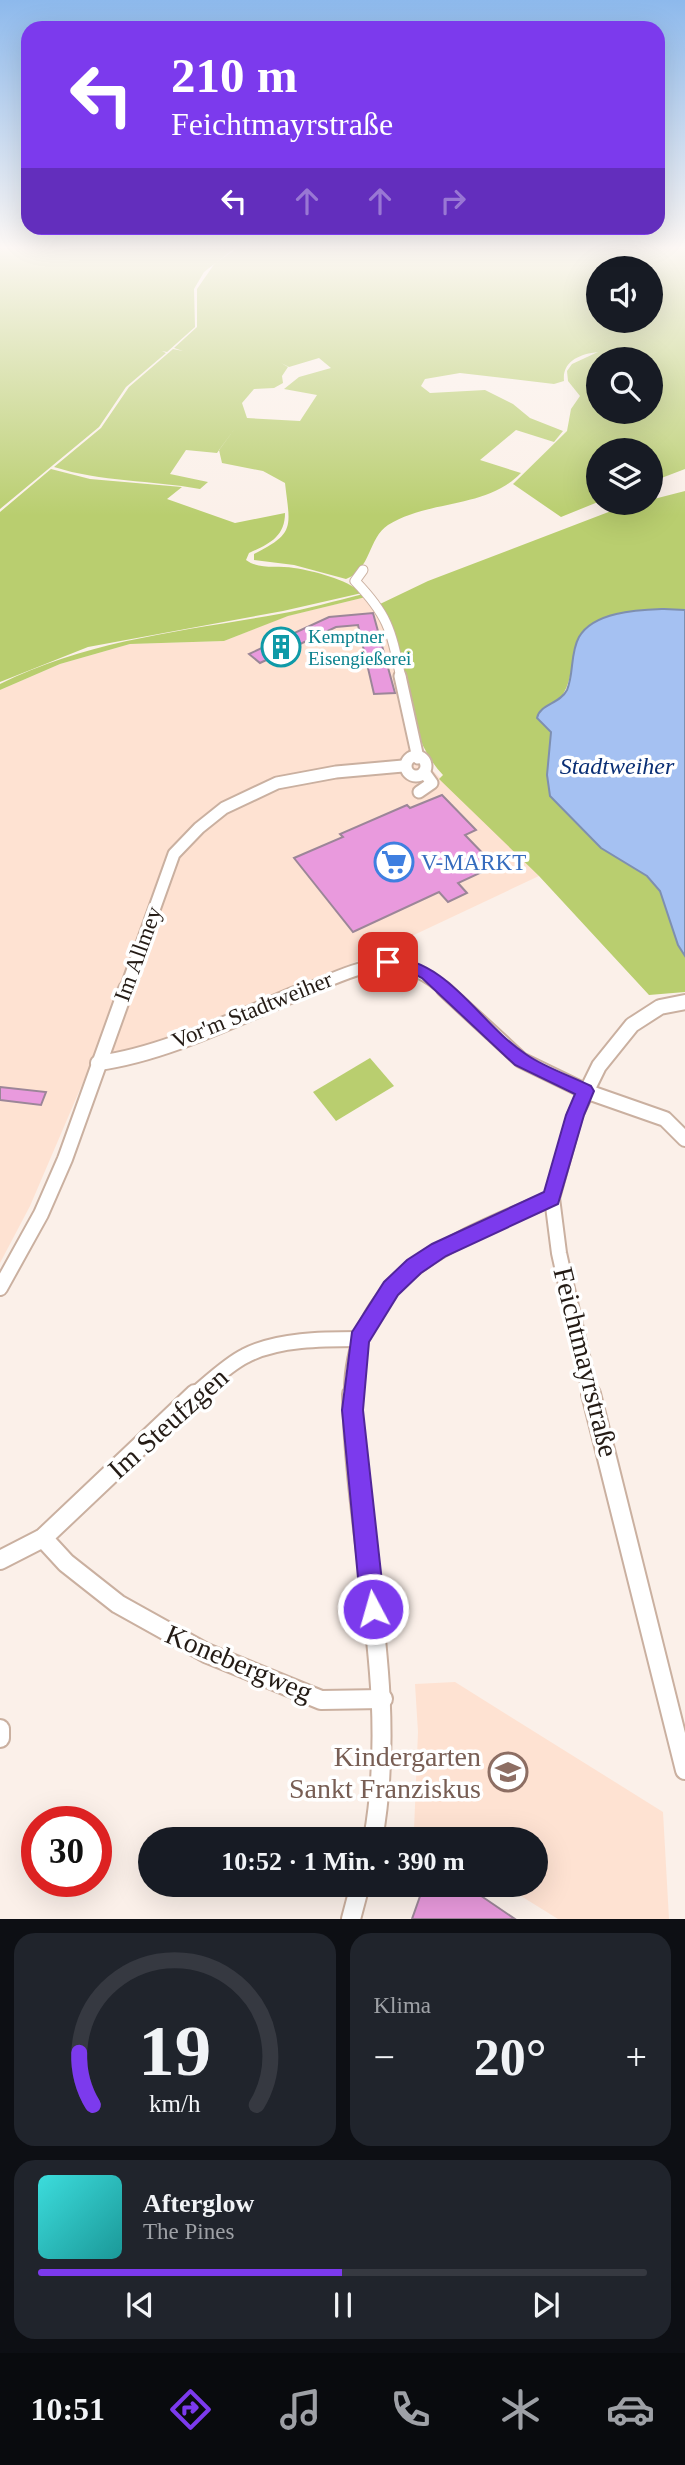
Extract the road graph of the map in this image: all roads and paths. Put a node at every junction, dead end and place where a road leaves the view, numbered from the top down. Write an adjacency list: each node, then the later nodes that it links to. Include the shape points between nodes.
1 (363, 570): 2 (street, via 355,581)
2 (377, 604): 3 (street, via 390,627)
3 (418, 758): 4 (street, Im Allmey, via 408,759); 5 (street, via 427,763)
4 (403, 766): 5 (street, Im Allmey, via 409,772); 8 (street, Im Allmey, via 272,782 220,808 196,827 174,854)
5 (424, 772): 6 (street, via 432,783)
6 (419, 792)
7 (685, 1002): 9 (street, Feichtmayrstraße, via 660,1007 632,1025)
8 (98, 1063): 9 (street, Vor'm Stadtweiher, via 148,1052 363,967 388,962 410,964 428,974 521,1060); 12 (street, Im Allmey, via 51,1192)
9 (585, 1091): 10 (street, Vor'm Stadtweiher, via 665,1119); 11 (street, Feichtmayrstraße)
10 (685, 1139)
11 (552, 1198): 13 (street, via 439,1250 414,1267 391,1289); 19 (street, Feichtmayrstraße, via 581,1355)
12 (0, 1288)
13 (359, 1339): 14 (street, Im Steufzgen, via 326,1339 244,1356 186,1401); 16 (street, via 352,1410)
14 (43, 1538): 15 (street, Im Steufzgen); 16 (street, Konebergweg, via 62,1562 103,1594 209,1656 328,1701)
15 (0, 1560)
16 (383, 1699): 20 (street)
17 (0, 1729): 18 (street)
18 (0, 1738)
19 (685, 1770)
20 (374, 1827)
21 (357, 1897): 22 (street)
22 (351, 1919)

